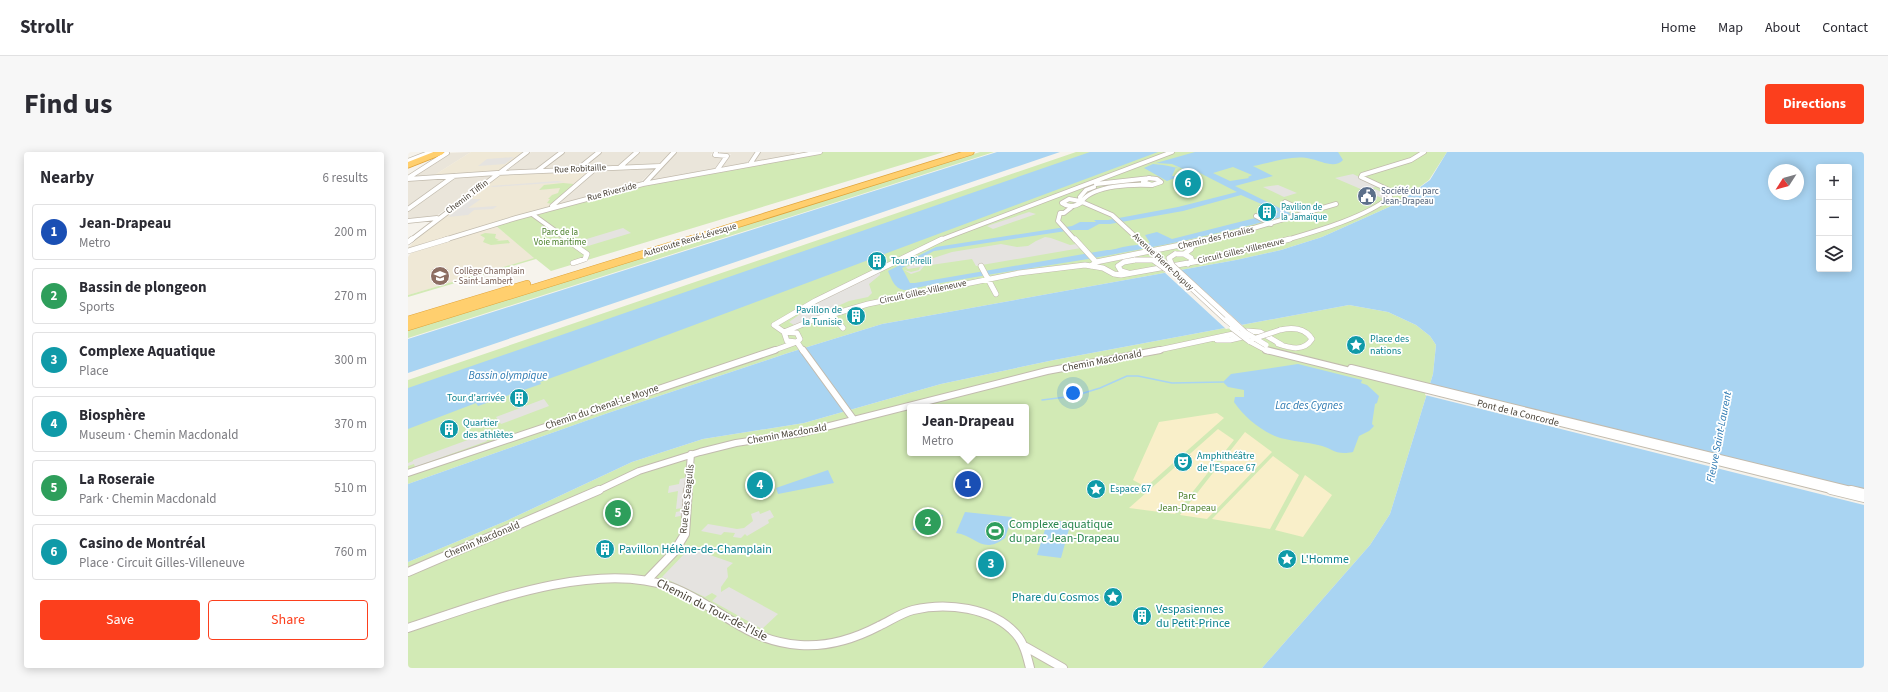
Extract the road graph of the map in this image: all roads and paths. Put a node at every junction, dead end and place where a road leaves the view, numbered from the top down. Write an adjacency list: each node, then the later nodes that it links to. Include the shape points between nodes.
1 (431, 152): 19 (street)
2 (436, 152): 19 (highway)
3 (446, 152): 18 (highway); 19 (street)
4 (527, 152): 27 (street, Chemin Tiffin)
5 (562, 152): 26 (street)
6 (599, 152): 24 (street)
7 (637, 152): 22 (street)
8 (674, 152): 21 (street)
9 (716, 152): 25 (street, via 715,155 727,156)
10 (758, 152): 20 (street)
11 (798, 152): 17 (street)
12 (820, 152): 17 (street, Rue Riverside)
13 (973, 152): 16 (highway)
14 (1172, 152): 68 (street, via 942,239 815,301 774,324)
15 (1424, 152): 56 (street, Circuit Gilles-Villeneuve, via 1411,160 1362,175 1365,180 1387,188 1391,194 1387,200 1367,211 1279,243)
16 (958, 154): 64 (highway, Autoroute René-Lévesque); 66 (highway, Autoroute René-Lévesque)
17 (796, 157): 20 (street, Rue Riverside)
18 (429, 161): 19 (highway); 30 (street)
19 (408, 164)
20 (750, 164): 25 (street, Rue Riverside)
21 (660, 166): 22 (street, Rue Robitaille); 31 (street)
22 (620, 167): 23 (street, Rue Robitaille)
23 (595, 168): 24 (street, Rue Robitaille); 41 (street, via 552,206)
24 (578, 169): 26 (street, Rue Robitaille)
25 (717, 170): 31 (street, Rue Riverside)
26 (537, 171): 27 (street, Rue Robitaille)
27 (500, 173): 28 (street, Rue Robitaille); 47 (street, Chemin Tiffin)
28 (455, 176): 30 (street, Rue Robitaille); 43 (street)
29 (1150, 178): 32 (street, via 1143,182); 32 (street, via 1162,181 1160,184); 35 (street, via 1103,183)
30 (408, 179)
31 (646, 183): 41 (street, Rue Riverside)
32 (1152, 185): 36 (street, via 1133,185 1093,192)
33 (1100, 186): 34 (street)
34 (1094, 188): 35 (street); 36 (street, via 1084,192)
35 (1081, 190): 40 (street, via 1069,195)
36 (1081, 200): 39 (street); 40 (street, via 1072,199); 42 (street, Avenue Pierre-Dupuy)
37 (1285, 202): 44 (street)
38 (1336, 204): 44 (street, Chemin des Floralies)
39 (1075, 206): 40 (street); 42 (street, Avenue Pierre-Dupuy)
40 (1065, 207): 54 (street, via 1058,220)
41 (553, 208): 45 (street, Rue Riverside)
42 (1096, 208): 62 (street, Avenue Pierre-Dupuy, bridge, via 1108,213)
43 (408, 209)
44 (1307, 212): 49 (street, Chemin des Floralies)
45 (532, 214): 52 (street, Rue Riverside); 55 (street, via 587,254 585,259)
46 (1256, 216): 49 (street)
47 (438, 218): 48 (street); 51 (street, Chemin Tiffin)
48 (408, 221)
49 (1270, 224): 50 (street, Chemin des Floralies)
50 (1216, 239): 53 (street, via 1192,246 1191,250); 54 (street, Chemin des Floralies)
51 (408, 242)
52 (408, 251)
53 (1184, 254): 56 (street, via 1192,260); 73 (street, Pont de la Concorde, bridge, via 1175,254 1169,258 1172,265)
54 (1096, 261): 58 (street, Chemin des Floralies)
55 (572, 264)
56 (1188, 264): 59 (street, Circuit Gilles-Villeneuve)
57 (981, 266): 60 (street)
58 (1091, 266): 59 (street, Circuit Gilles-Villeneuve, via 1103,268 1116,275); 60 (street, Circuit Gilles-Villeneuve, via 1063,267)
59 (1132, 273): 62 (street, bridge, via 1121,271 1118,266 1124,262 1148,259 1157,262)
60 (988, 278): 61 (street); 63 (street, Circuit Gilles-Villeneuve, via 891,298)
61 (996, 294)
62 (1197, 294): 65 (street, Avenue Pierre-Dupuy)
63 (831, 314): 67 (street); 68 (street, Circuit Gilles-Villeneuve)
64 (408, 320)
65 (1226, 320): 73 (street, Pont de la Concorde, bridge, via 1236,332)
66 (408, 327)
67 (843, 328)
68 (784, 332): 74 (street, via 787,341); 74 (street, via 799,335)
69 (1262, 337): 73 (street, Chemin Macdonald, bridge)
70 (1262, 337): 71 (street, Chemin Macdonald, bridge, via 1280,330 1298,329 1312,339 1302,347 1282,345)
71 (1262, 337)
72 (1262, 337): 75 (street, Chemin Macdonald, bridge, via 1251,335 1230,340 1205,341 1040,373)
73 (1253, 340): 80 (street, Pont de la Concorde, bridge, via 1288,352); 81 (street, Pont de la Concorde, via 1270,351 1303,360)
74 (798, 343): 77 (street); 79 (street, Chemin du Chenal-Le Moyne)
75 (910, 404)
76 (907, 405): 77 (street, Chemin Macdonald, bridge)
77 (853, 418): 78 (street, Chemin Macdonald, via 802,433 736,443)
78 (691, 454): 82 (street, Chemin Macdonald, via 639,471 569,504); 83 (street, Rue des Seagulls, via 682,540)
79 (408, 473)
80 (1864, 493)
81 (1864, 498)
82 (408, 572)
83 (648, 579): 84 (street, Chemin du Tour-de-l'Isle, via 597,579 535,590 477,605); 85 (street, Chemin du Tour-de-l'Isle, via 680,591 762,639 788,644 833,643 853,637 912,610 945,607 986,613 999,619 1013,630)
84 (408, 628)
85 (1026, 646): 86 (street, Chemin du Tour-de-l'Isle); 87 (street, Chemin du Tour-de-l'Isle)
86 (1030, 668)
87 (1063, 668)

